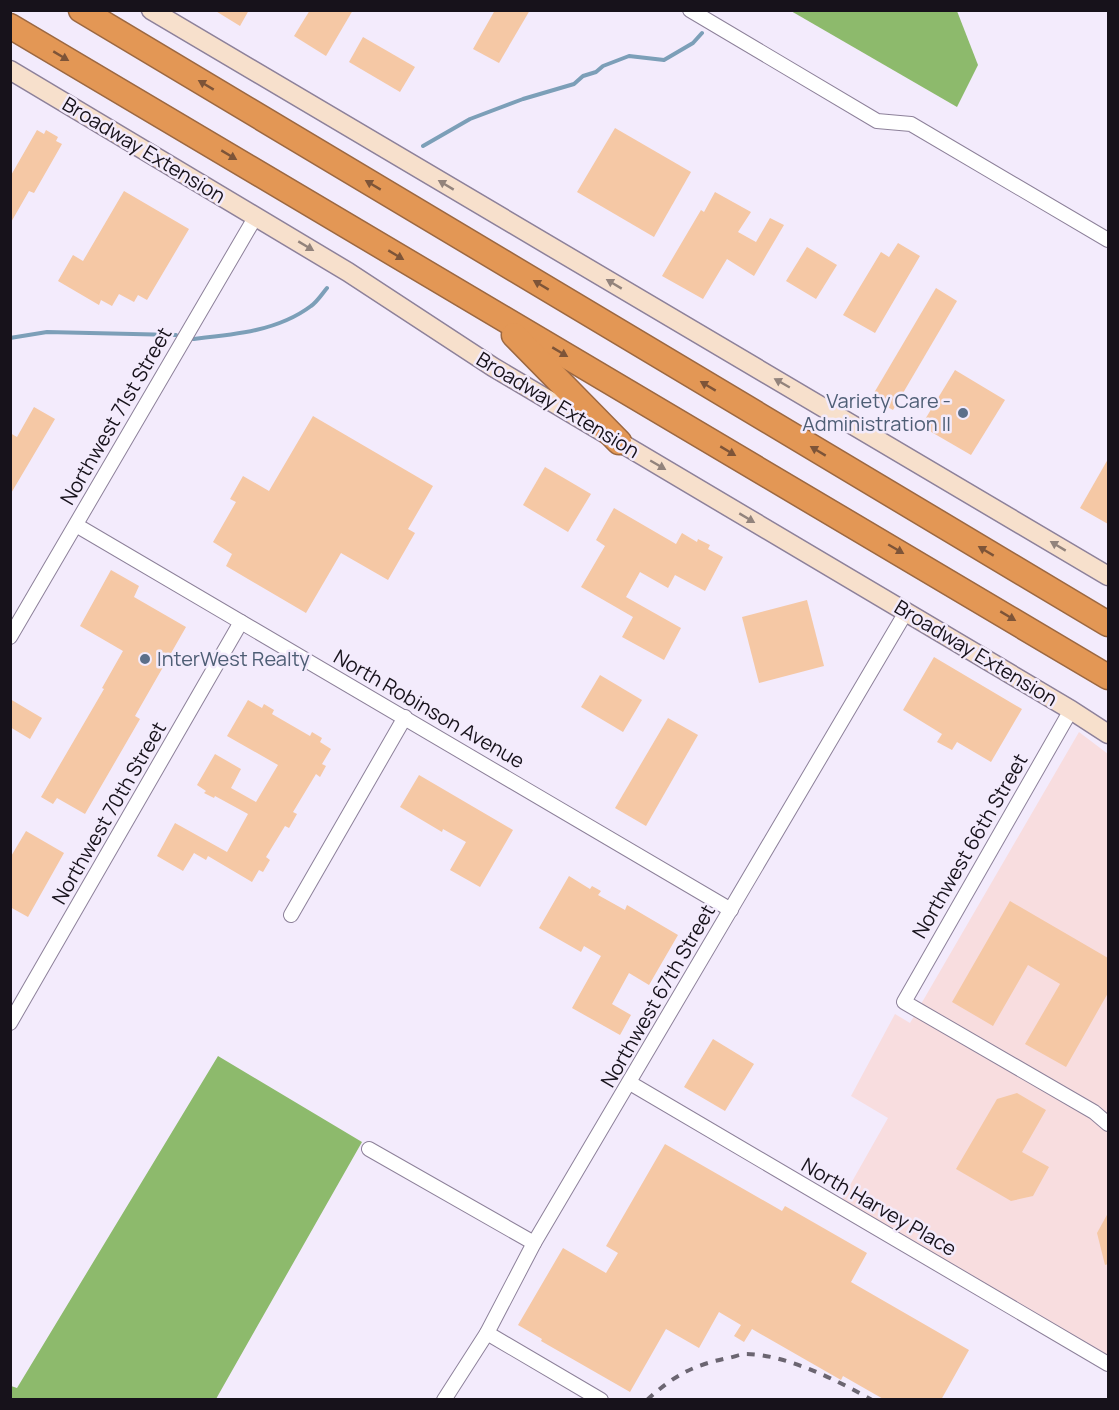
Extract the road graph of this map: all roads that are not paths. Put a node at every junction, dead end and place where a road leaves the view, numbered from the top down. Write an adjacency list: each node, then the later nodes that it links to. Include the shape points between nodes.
1 (81, 10): 14 (highway, one-way to 1)
2 (151, 10): 11 (main road, one-way to 2)
3 (690, 10): 7 (street, via 877,121 911,124)
4 (10, 26): 8 (highway, Broadway Extension, one-way to 8)
5 (10, 70): 6 (main road, Broadway Extension)
6 (256, 216): 9 (main road, Broadway Extension, one-way to 9); 10 (street, Northwest 71st Street)
7 (1108, 240)
8 (491, 311): 9 (highway); 16 (highway, Broadway Extension, one-way to 16)
9 (619, 442): 12 (main road, Broadway Extension, one-way to 12)
10 (76, 525): 13 (street, North Robinson Avenue); 15 (street, Northwest 71st Street)
11 (1108, 576)
12 (906, 612): 17 (main road, Broadway Extension); 20 (street, Northwest 67th Street)
13 (241, 622): 18 (street, North Robinson Avenue); 22 (street, Northwest 70th Street)
14 (1108, 624)
15 (10, 637)
16 (1108, 676)
17 (1071, 710): 19 (main road, Broadway Extension); 24 (street, Northwest 66th Street, via 904,1002 1094,1112)
18 (405, 717): 20 (street, North Robinson Avenue); 21 (street)
19 (1108, 734)
20 (731, 910): 23 (street, Northwest 67th Street)
21 (291, 915)
22 (10, 1023)
23 (630, 1083): 26 (street, Northwest 67th Street); 28 (street, North Harvey Place)
24 (1108, 1124)
25 (369, 1149): 26 (street)
26 (534, 1243): 27 (street, Northwest 67th Street)
27 (487, 1333): 29 (street, Northwest 67th Street); 30 (street)
28 (1108, 1364)
29 (444, 1400)
30 (601, 1400)

